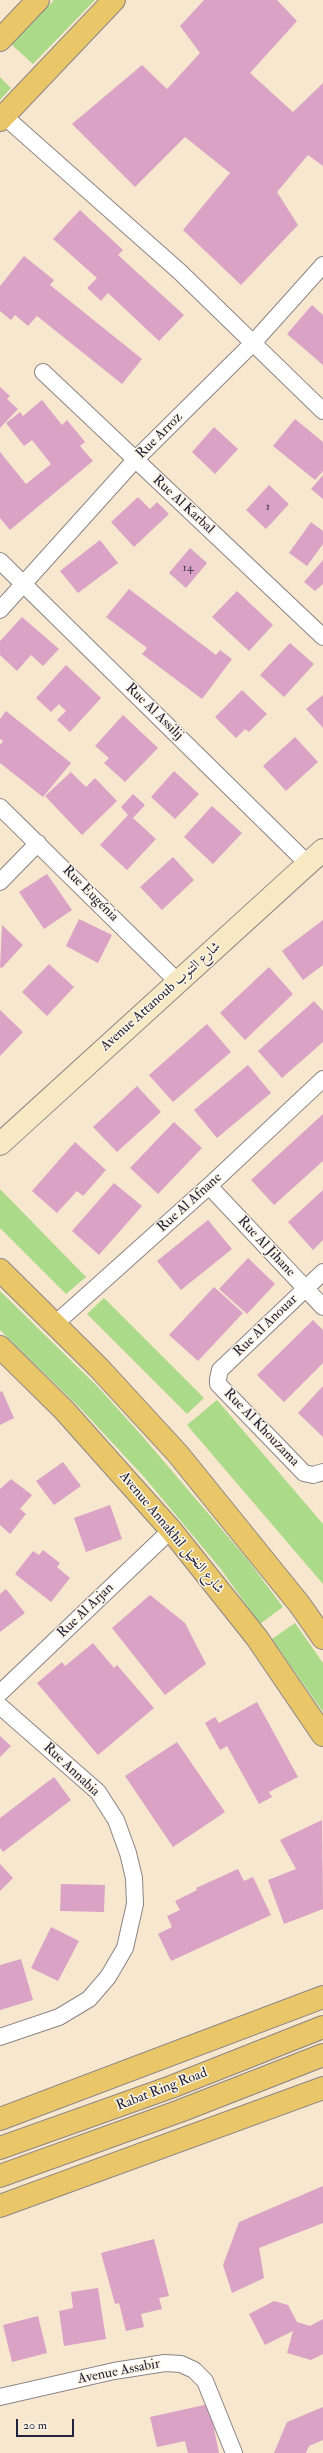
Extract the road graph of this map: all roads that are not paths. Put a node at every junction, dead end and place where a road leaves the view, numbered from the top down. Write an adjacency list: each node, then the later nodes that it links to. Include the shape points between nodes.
1 (38, 0): 3 (main road)
2 (114, 0): 4 (main road)
3 (0, 40)
4 (2, 118): 6 (street, via 180,272)
5 (323, 265): 6 (street, Rue Arroz)
6 (253, 343): 8 (street); 9 (street, Rue Arroz)
7 (43, 372): 9 (street, Rue Al Karbal)
8 (323, 411)
9 (135, 460): 11 (street, Rue Arroz); 13 (street, Rue Al Karbal)
10 (0, 561): 11 (street, Rue Al Assilij)
11 (24, 584): 12 (street, Rue Arroz); 16 (street, Rue Al Assilij)
12 (0, 610)
13 (323, 637)
14 (0, 807): 15 (street, Rue Eugénia)
15 (38, 843): 17 (street); 18 (street, Rue Eugénia)
16 (316, 857): 18 (street, Avenue Attanoub شارع التنوب)
17 (0, 882)
18 (178, 982): 20 (street, Avenue Attanoub شارع التنوب)
19 (323, 1079): 21 (street, Rue Al Afnane)
20 (0, 1144)
21 (210, 1186): 24 (street, Rue Al Jihane); 26 (street, Rue Al Afnane)
22 (0, 1270): 26 (main road)
23 (323, 1272): 24 (street, Rue Al Anouar)
24 (305, 1288): 25 (street, Rue Al Jihane); 28 (street, Rue Al Anouar, via 220,1370)
25 (323, 1307)
26 (55, 1324): 31 (main road, via 178,1454 300,1605)
27 (0, 1347): 30 (main road, Avenue Annakhil شارع النخيل, via 64,1410)
28 (218, 1384): 29 (street, Rue Al Khouzama, via 304,1473 313,1475)
29 (323, 1472)
30 (172, 1530): 32 (street, Rue Al Arjan); 34 (main road, Avenue Annakhil شارع النخيل, via 257,1638)
31 (323, 1638)
32 (0, 1693)
33 (0, 1706): 37 (street, Rue Annabia, via 98,1792 116,1820 128,1853 134,1878 135,1904 125,1948 108,1977 88,1999 59,2017)
34 (323, 1735)
35 (323, 1997): 40 (main road)
36 (323, 2027): 41 (main road, Rabat Ring Road, via 171,2087)
37 (0, 2037)
38 (323, 2055): 42 (main road, Rabat Ring Road, via 180,2111)
39 (323, 2088): 43 (main road)
40 (0, 2119)
41 (0, 2148)
42 (0, 2176)
43 (0, 2206)
44 (0, 2396): 45 (street, Avenue Assabir, via 114,2371 165,2363 181,2364 194,2370 205,2381)
45 (234, 2453)

